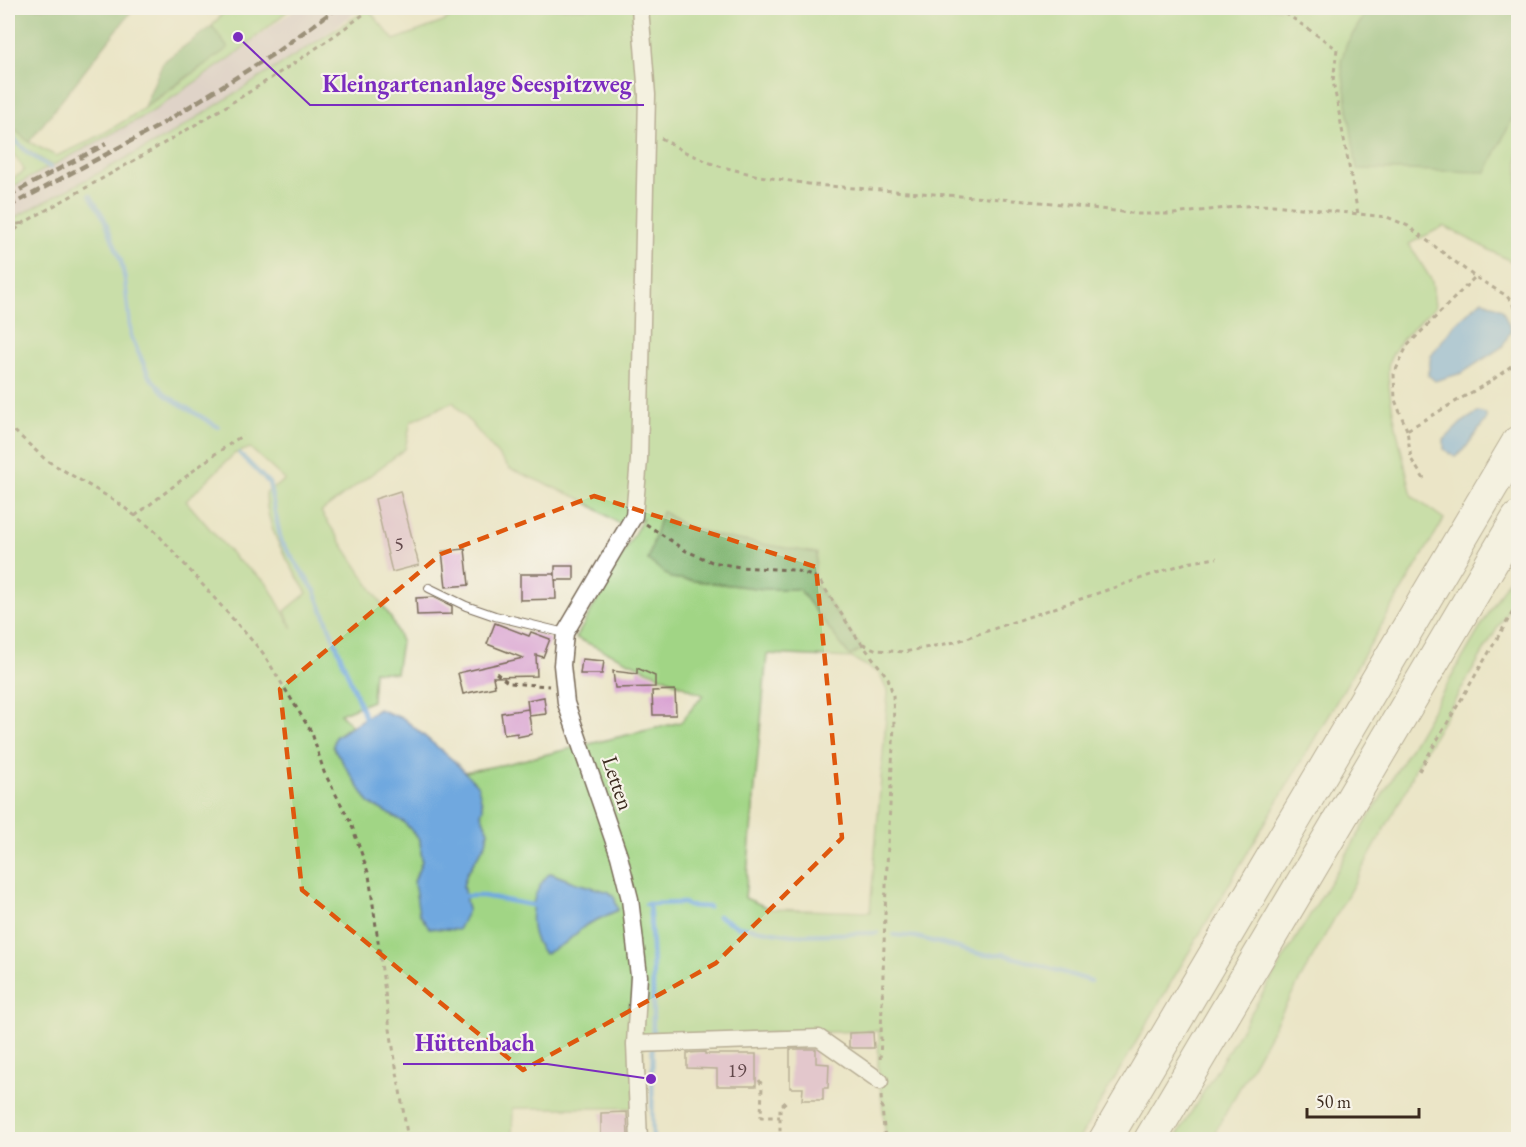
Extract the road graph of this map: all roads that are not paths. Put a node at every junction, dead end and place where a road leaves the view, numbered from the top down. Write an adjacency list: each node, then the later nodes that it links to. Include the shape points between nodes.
1 (640, 8): 5 (street, Letten, via 647,95 639,460 634,516)
2 (1518, 442): 9 (highway)
3 (1518, 518): 10 (highway)
4 (429, 588): 5 (lane, via 476,609)
5 (565, 633): 6 (street, Letten, via 563,687 630,899 639,976)
6 (635, 1044): 7 (street, via 819,1038); 8 (street, Letten)
7 (880, 1081)
8 (639, 1140)
9 (1105, 1140)
10 (1150, 1140)

